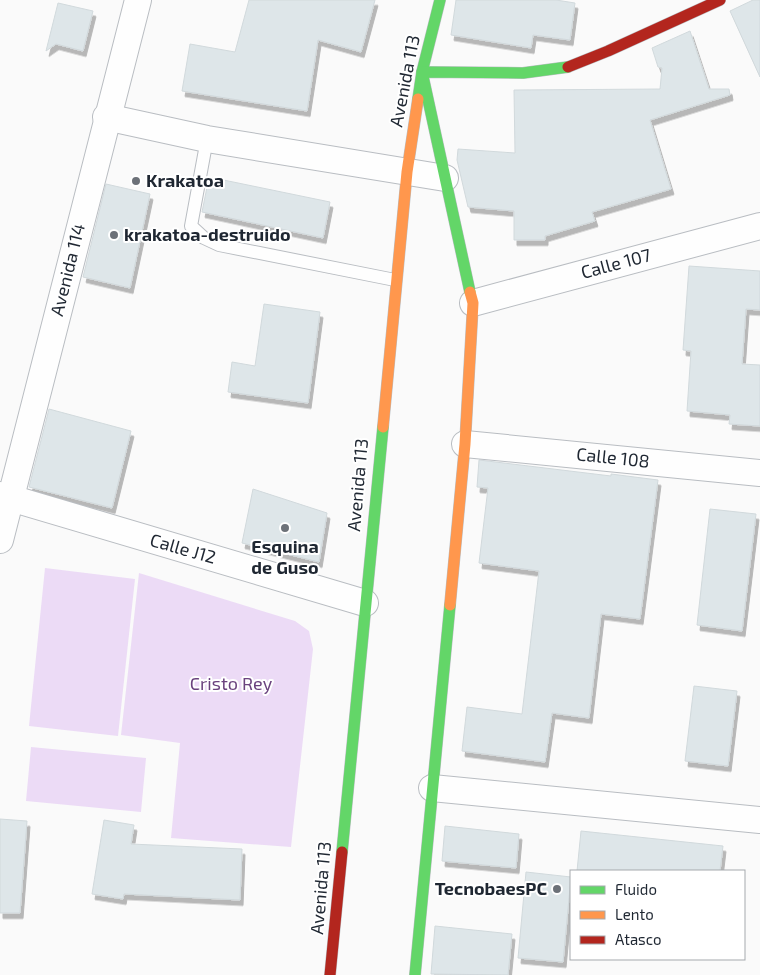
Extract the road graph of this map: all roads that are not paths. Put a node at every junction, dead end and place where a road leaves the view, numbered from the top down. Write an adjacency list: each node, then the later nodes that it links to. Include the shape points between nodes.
1 (138, 0): 5 (street, Avenida 114)
2 (440, 0): 4 (street, Avenida 113)
3 (720, 0): 4 (street, via 567,67 523,73)
4 (422, 72): 7 (street, Avenida 113); 8 (street)
5 (106, 117): 6 (street); 14 (street, Avenida 114)
6 (207, 139): 7 (street); 10 (lane, via 191,226 204,238 219,245)
7 (407, 172): 8 (street); 10 (street, Avenida 113)
8 (445, 178): 11 (street)
9 (760, 226): 11 (street, Calle 107)
10 (395, 280): 16 (street, Avenida 113)
11 (473, 303): 12 (street)
12 (465, 444): 13 (street, Calle 108); 17 (street)
13 (760, 473)
14 (5, 497): 15 (street, Avenida 114); 16 (street, Calle J12)
15 (0, 540)
16 (365, 603): 19 (street, Avenida 113)
17 (432, 788): 18 (street); 20 (street)
18 (760, 820)
19 (330, 975)
20 (415, 975)

